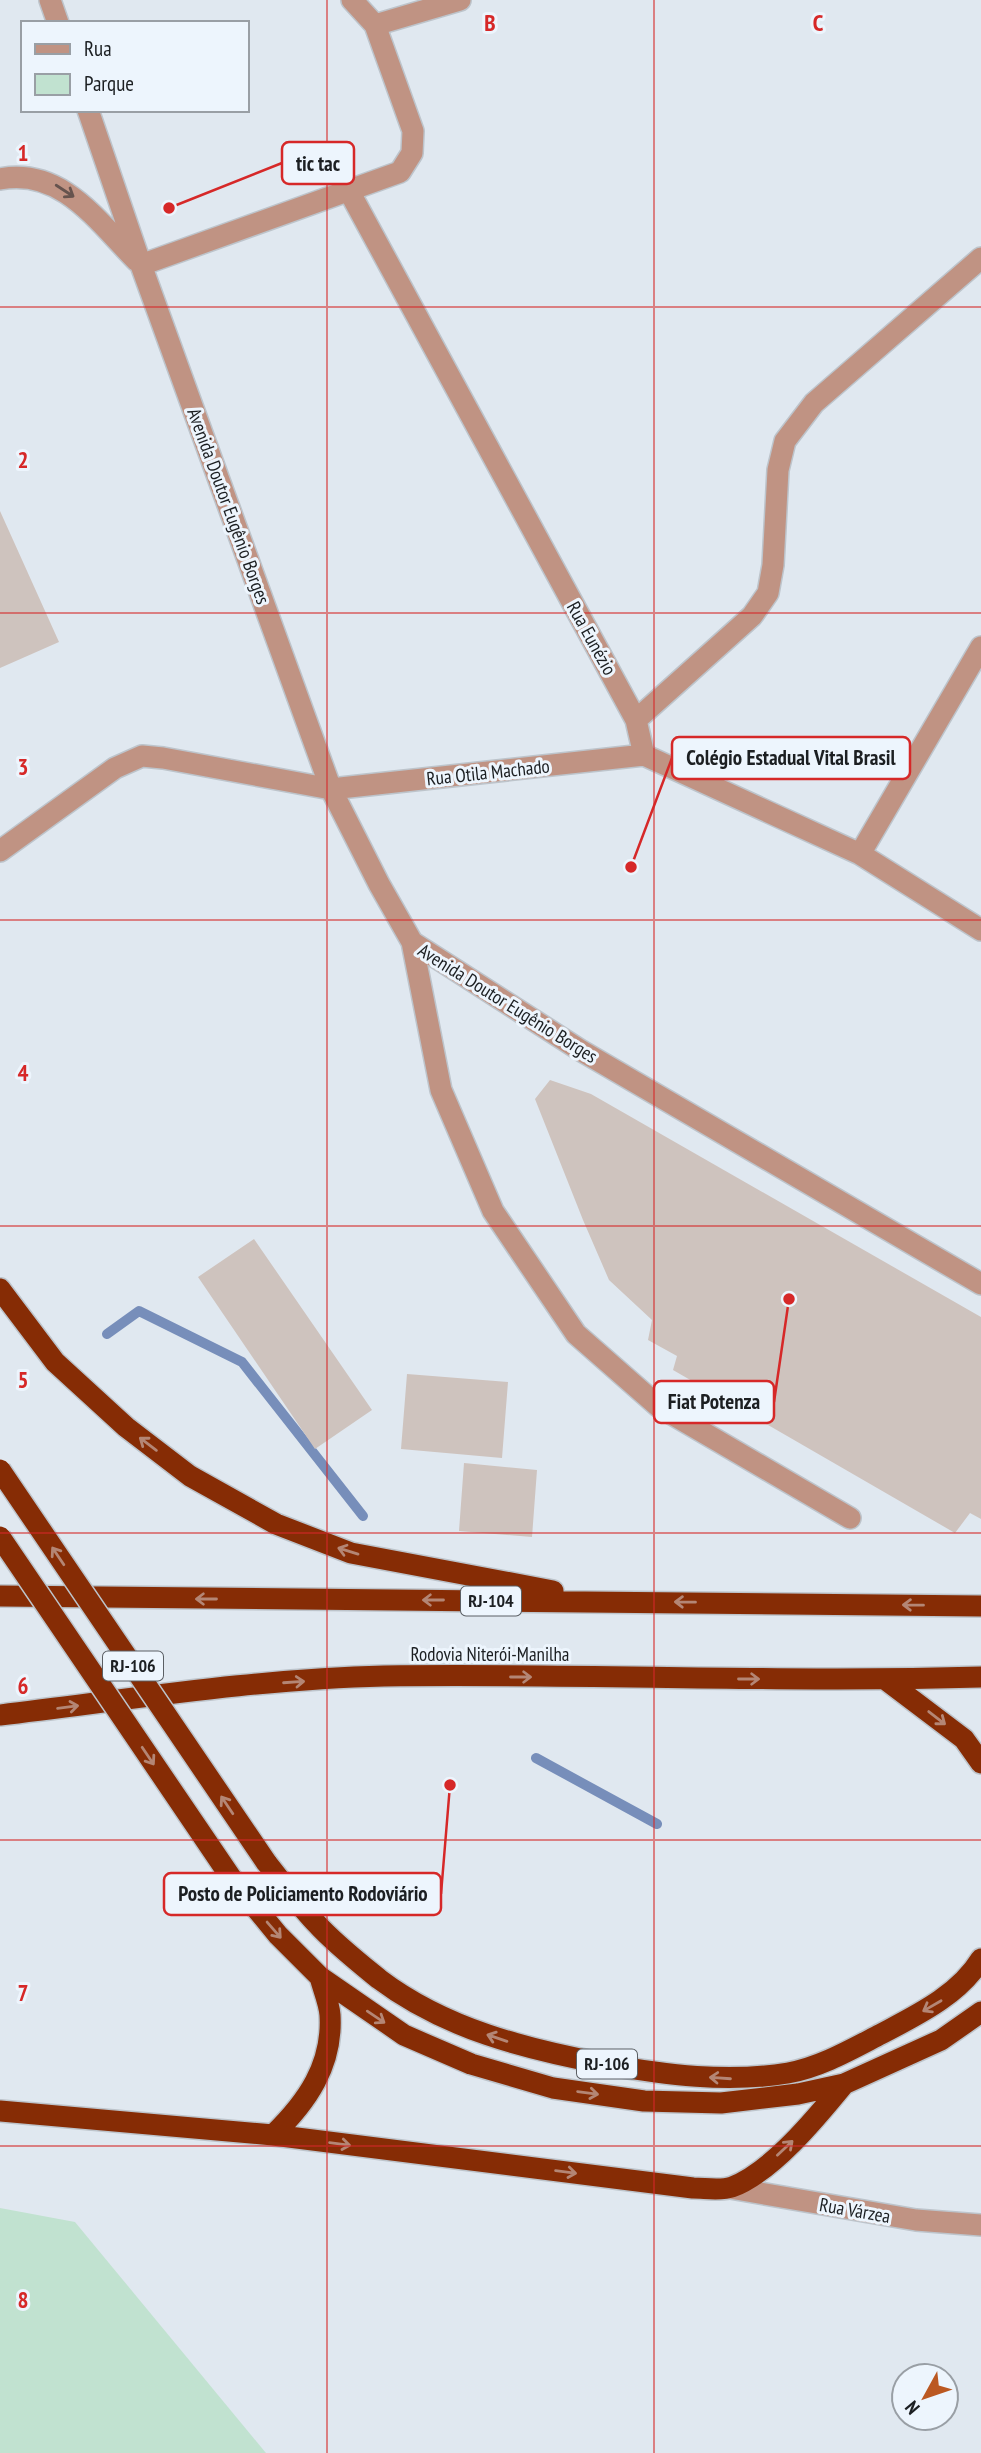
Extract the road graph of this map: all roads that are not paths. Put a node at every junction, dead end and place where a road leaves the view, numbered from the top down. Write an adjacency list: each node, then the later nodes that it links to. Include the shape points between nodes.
1 (50, 0): 4 (street)
2 (352, 0): 5 (street)
3 (460, 0): 5 (street)
4 (57, 21)
5 (375, 25): 8 (street, via 413,131 412,153 400,172)
6 (89, 112): 10 (street, Avenida Doutor Eugênio Borges)
7 (0, 179): 10 (street, Avenida Doutor Eugênio Borges, one-way to 10, via 46,180 70,193)
8 (349, 191): 10 (street); 12 (street, Rua Eunézio)
9 (981, 258): 12 (street, via 814,403 785,441 768,593 752,616)
10 (141, 265): 14 (street, Avenida Doutor Eugênio Borges)
11 (981, 647): 16 (street)
12 (636, 720): 13 (street, Rua Eunézio)
13 (644, 755): 14 (street, Rua Otila Machado); 16 (street)
14 (331, 789): 15 (street, Rua Otila Machado, via 142,756 115,768); 18 (street, Avenida Doutor Eugênio Borges)
15 (0, 851)
16 (860, 854): 17 (street)
17 (981, 930)
18 (412, 942): 19 (street, Avenida Doutor Eugênio Borges, via 580,1050); 22 (street, via 441,1090 493,1210 576,1335 658,1406)
19 (981, 1284)
20 (0, 1289): 25 (highway, one-way to 20, via 351,1553 276,1524 190,1476 126,1427 55,1362)
21 (0, 1470): 31 (highway, RJ-106, one-way to 21, bridge, via 941,2001 841,2055 790,2072 733,2078 649,2072 557,2055 499,2040 435,2013 380,1979 316,1924 266,1862)
22 (850, 1518)
23 (0, 1537): 32 (highway, RJ-106, one-way to 32, bridge, via 232,1880)
24 (0, 1596): 25 (highway, RJ-104, one-way to 24)
25 (607, 1601): 26 (highway, RJ-104, one-way to 25)
26 (981, 1606)
27 (981, 1677): 28 (highway, Rodovia Niterói-Manilha)
28 (886, 1680): 29 (highway, Rodovia Niterói-Manilha, one-way to 28, via 252,1685 382,1676); 30 (highway, one-way to 30, via 964,1739)
29 (0, 1715)
30 (981, 1763)
31 (981, 1959)
32 (320, 1977): 34 (highway, RJ-106, one-way to 34, via 404,2035 471,2064 553,2088 644,2101 721,2103); 36 (highway, via 330,2012 330,2040 319,2076)
33 (981, 2012): 34 (highway, RJ-106, via 941,2040)
34 (844, 2084): 37 (highway, one-way to 34, via 760,2171)
35 (0, 2111): 36 (highway)
36 (273, 2136): 37 (highway, one-way to 37, via 694,2188)
37 (730, 2188): 38 (street, Rua Várzea, via 916,2220)
38 (981, 2225)

